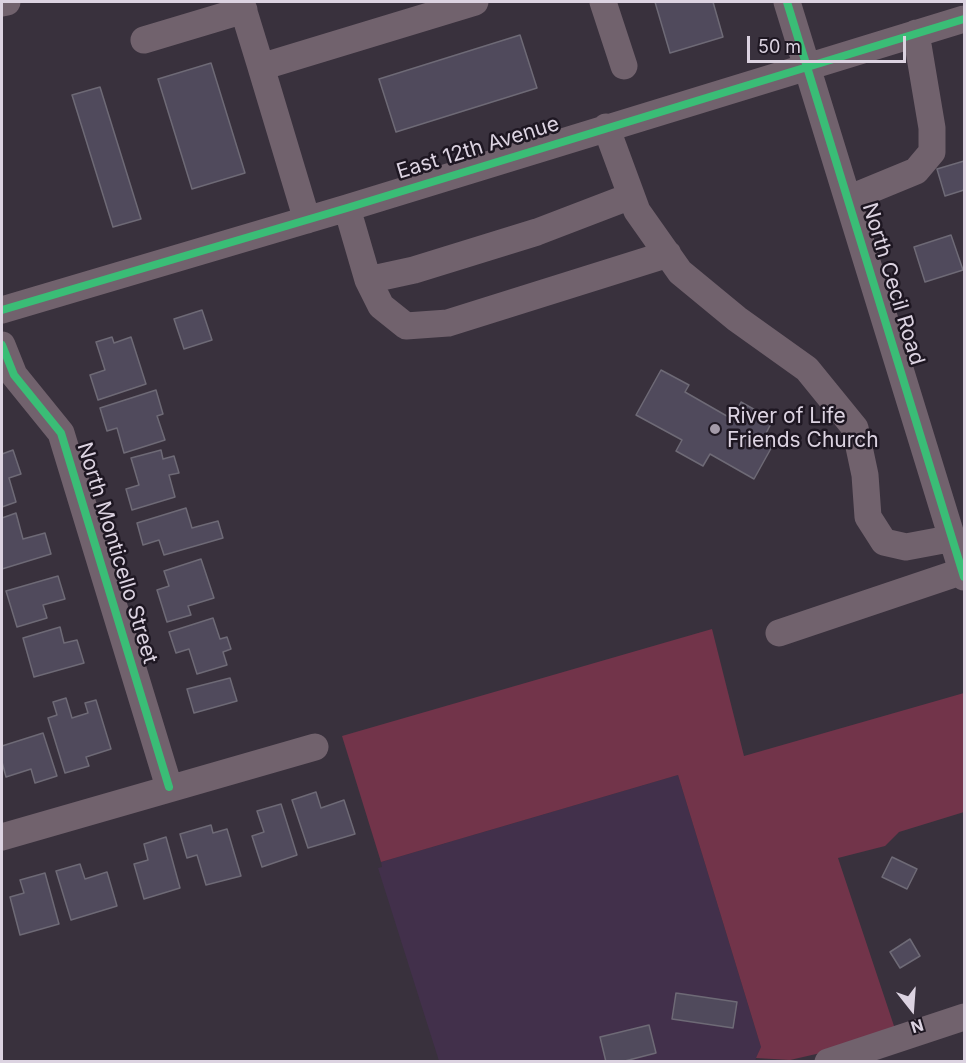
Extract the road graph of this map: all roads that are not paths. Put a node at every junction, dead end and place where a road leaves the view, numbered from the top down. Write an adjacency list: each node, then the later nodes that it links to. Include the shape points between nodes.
1 (7, 2): 5 (street)
2 (475, 2): 12 (street)
3 (603, 2): 10 (street)
4 (787, 2): 11 (street, North Cecil Road)
5 (2, 3)
6 (243, 6): 9 (street); 12 (street)
7 (964, 19): 8 (street, East 12th Avenue)
8 (916, 33): 11 (street, East 12th Avenue); 15 (street, via 932,128 932,152 916,171)
9 (144, 40)
10 (624, 66)
11 (807, 66): 13 (street, East 12th Avenue); 15 (street, North Cecil Road)
12 (261, 67): 17 (street)
13 (606, 128): 14 (street); 16 (street, East 12th Avenue)
14 (631, 196): 18 (street); 19 (street, via 537,232)
15 (848, 199): 22 (street, North Cecil Road)
16 (347, 208): 17 (street, East 12th Avenue); 19 (street)
17 (307, 220): 20 (street, East 12th Avenue)
18 (668, 255): 19 (street, via 448,323 406,326 381,306); 22 (street, via 705,292 807,369 855,428 865,475 868,517 884,542 906,547)
19 (369, 280)
20 (2, 310)
21 (2, 345): 26 (street, North Monticello Street, via 14,375 61,433)
22 (955, 523): 23 (street, North Cecil Road)
23 (964, 574): 24 (street)
24 (779, 633)
25 (315, 747): 26 (street)
26 (169, 787): 27 (street)
27 (2, 837)
28 (964, 1017): 29 (street)
29 (828, 1062)

